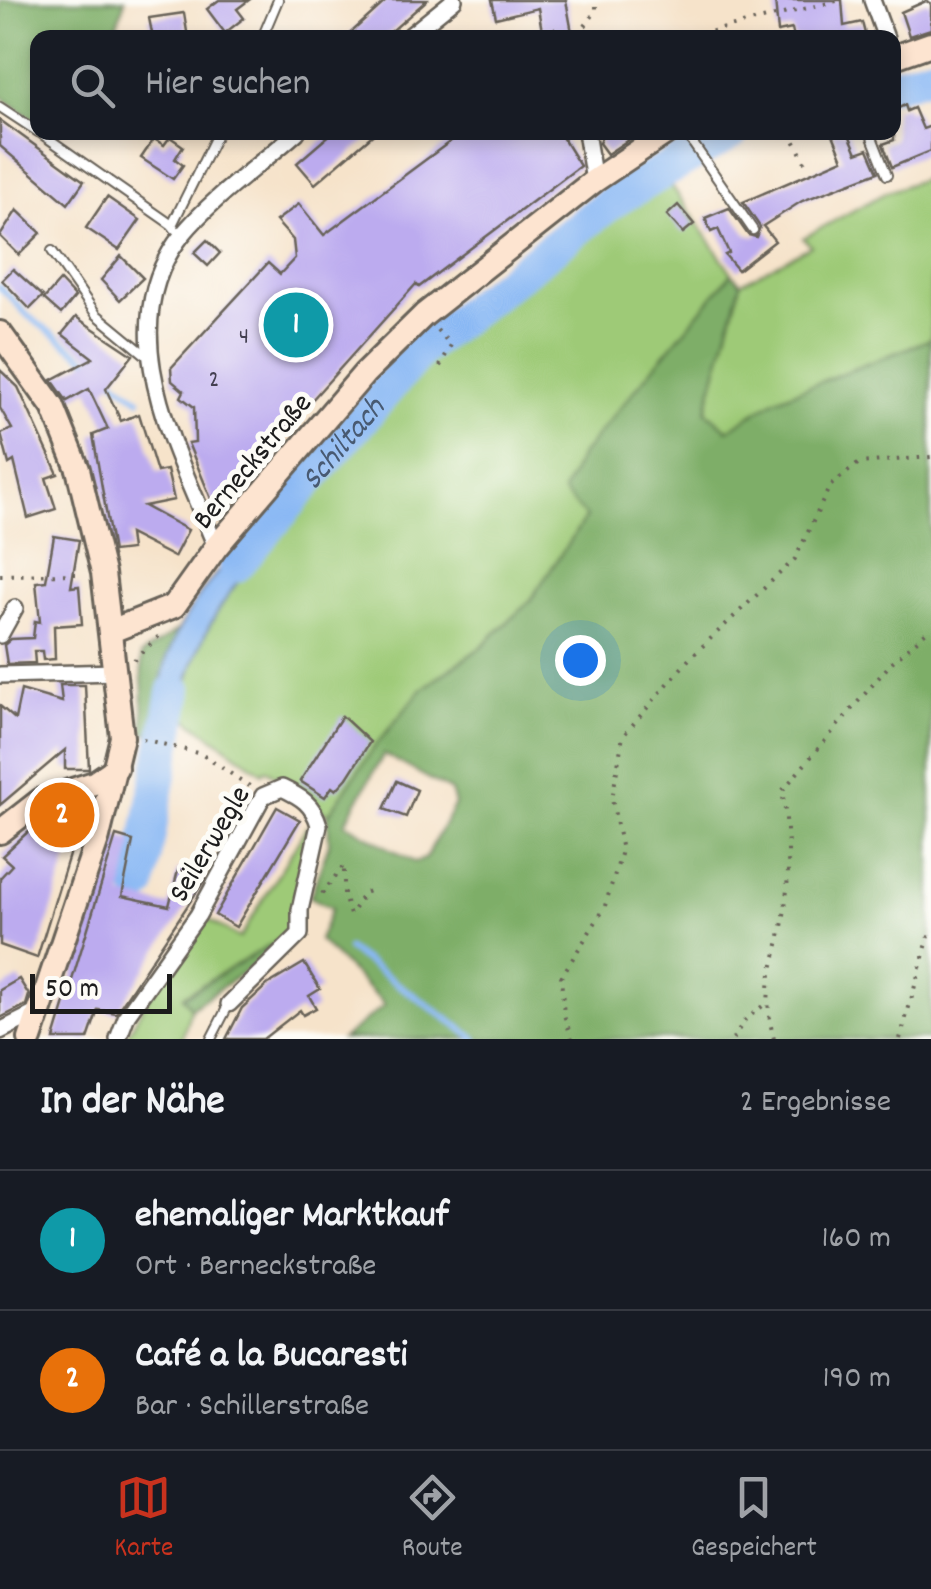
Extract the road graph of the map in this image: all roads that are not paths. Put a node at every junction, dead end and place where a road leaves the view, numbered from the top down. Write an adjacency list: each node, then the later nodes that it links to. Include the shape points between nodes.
1 (278, 0): 4 (lane)
2 (454, 0): 5 (street)
3 (872, 0): 6 (street)
4 (265, 30)
5 (418, 30)
6 (884, 30)
7 (931, 44): 8 (main road)
8 (901, 49)
9 (0, 106): 10 (lane)
10 (30, 127)
11 (49, 140): 20 (lane)
12 (215, 140): 20 (lane)
13 (287, 140): 20 (street)
14 (587, 140): 19 (street)
15 (669, 140): 19 (main road, Berneckstraße)
16 (685, 140): 21 (lane)
17 (873, 140): 18 (lane)
18 (887, 175)
19 (594, 181): 25 (main road, Berneckstraße, via 424,314)
20 (177, 230): 24 (street, via 153,298)
21 (753, 230)
22 (52, 252): 24 (lane, via 96,314)
23 (0, 333): 27 (main road, via 53,407 78,470)
24 (150, 359): 25 (street, via 152,380)
25 (216, 547): 27 (main road, Berneckstraße, via 174,606)
26 (15, 608): 28 (street)
27 (111, 631): 29 (main road)
28 (0, 636)
29 (126, 666): 30 (street); 31 (main road)
30 (0, 675)
31 (116, 768): 32 (main road); 34 (main road)
32 (63, 792): 33 (main road, via 41,800); 34 (street, via 86,799)
33 (0, 832)
34 (98, 837): 36 (main road)
35 (229, 1004): 39 (street, Seilerwegle, via 297,941 320,824 302,798 282,788 263,796 198,915 127,1015); 40 (lane, Seilerwegle)
36 (38, 1012): 37 (street); 38 (main road)
37 (0, 1031)
38 (30, 1039)
39 (118, 1039)
40 (211, 1039)

